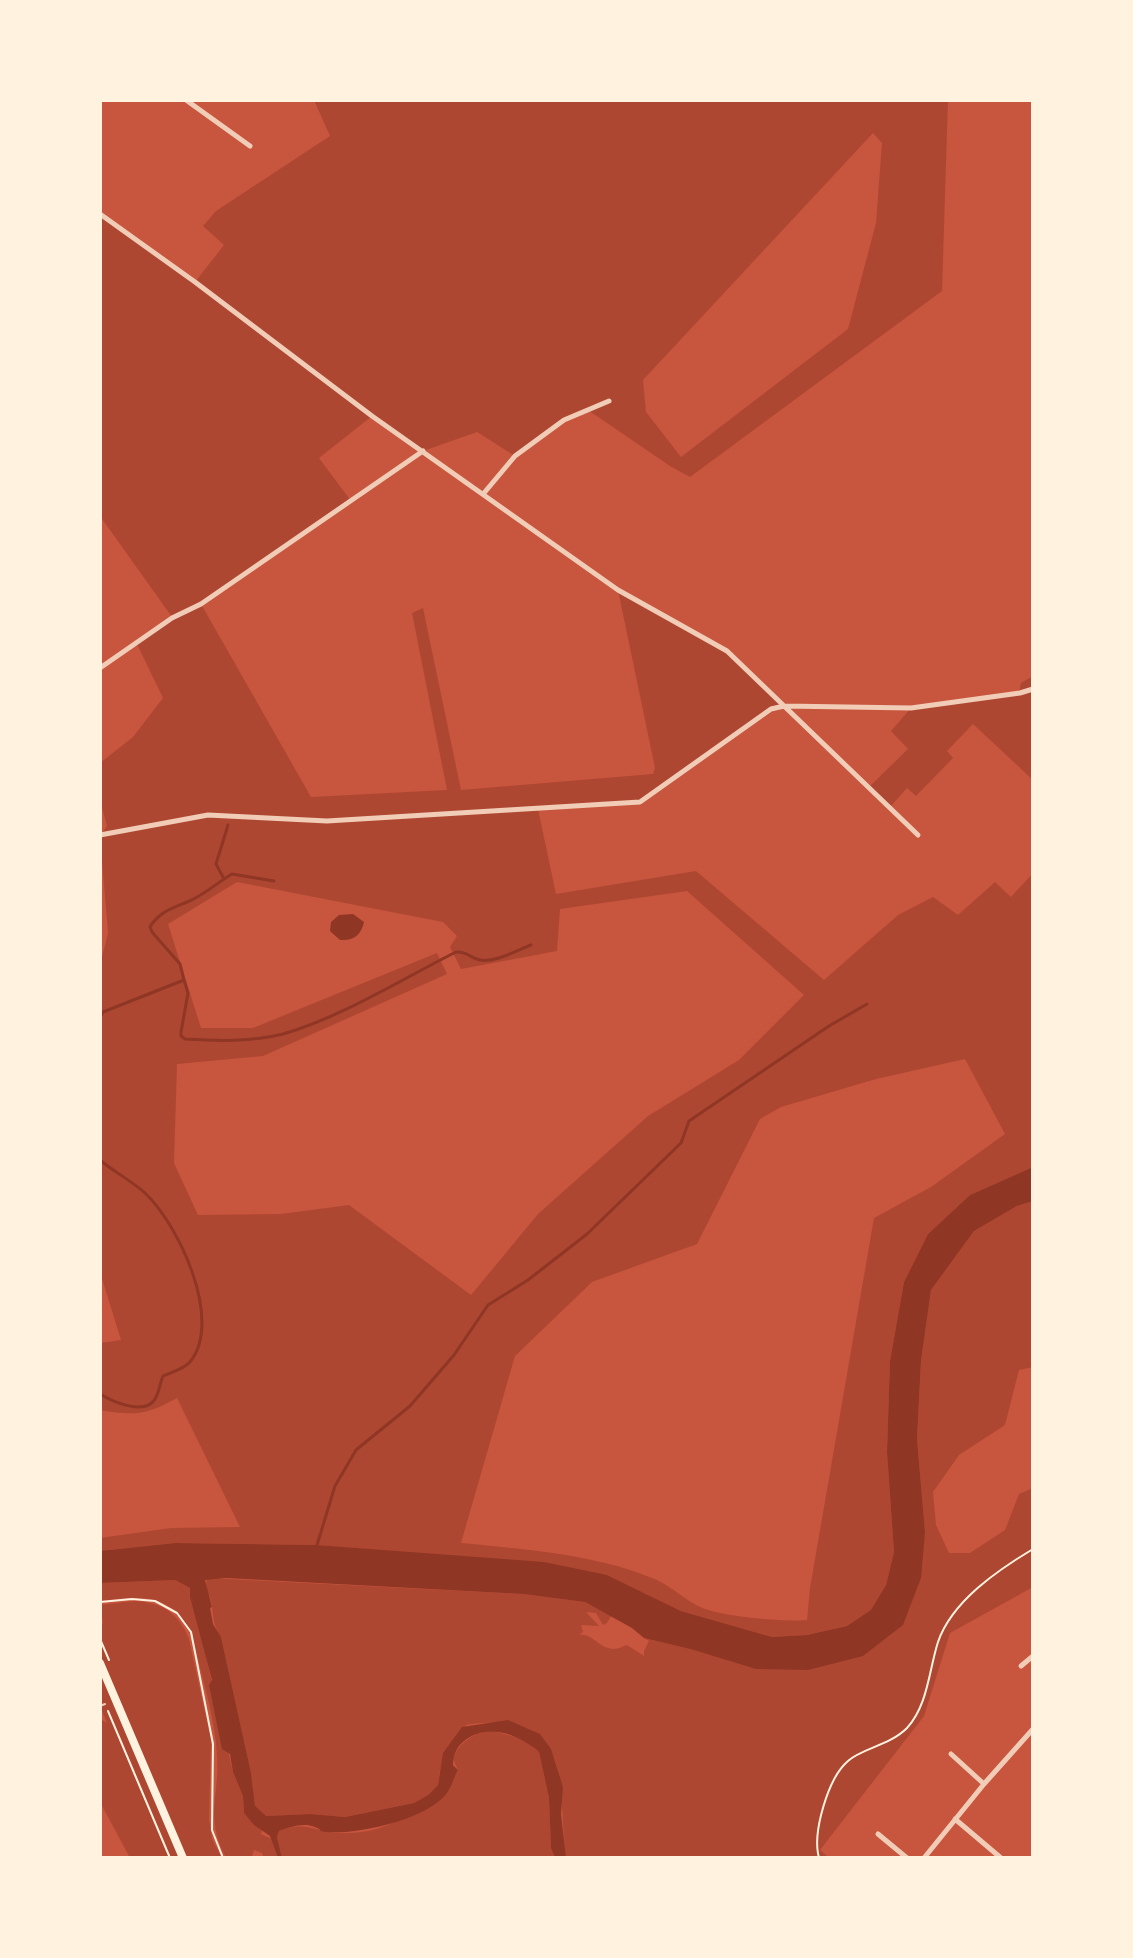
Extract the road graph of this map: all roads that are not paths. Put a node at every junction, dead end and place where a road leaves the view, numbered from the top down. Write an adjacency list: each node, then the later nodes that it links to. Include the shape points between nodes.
1 (186, 100): 2 (street)
2 (250, 146)
3 (100, 214): 5 (street)
4 (609, 401): 6 (street, via 564,420 515,456)
5 (423, 451): 6 (street); 7 (street)
6 (484, 493): 9 (street, via 618,590 727,651)
7 (100, 668)
8 (1033, 689): 9 (street, via 911,708)
9 (784, 706): 10 (street, via 771,709 640,802 327,821 208,815); 11 (street)
10 (100, 835)
11 (918, 835)
12 (1033, 1656): 14 (street)
13 (100, 1663): 22 (main road)
14 (1021, 1666)
15 (105, 1704): 16 (lane)
16 (100, 1706)
17 (1033, 1729): 19 (street)
18 (951, 1754): 19 (street)
19 (984, 1784): 20 (street)
20 (955, 1819): 24 (street); 25 (street)
21 (878, 1834): 23 (street)
22 (183, 1858)
23 (907, 1858)
24 (924, 1858)
25 (1001, 1858)

